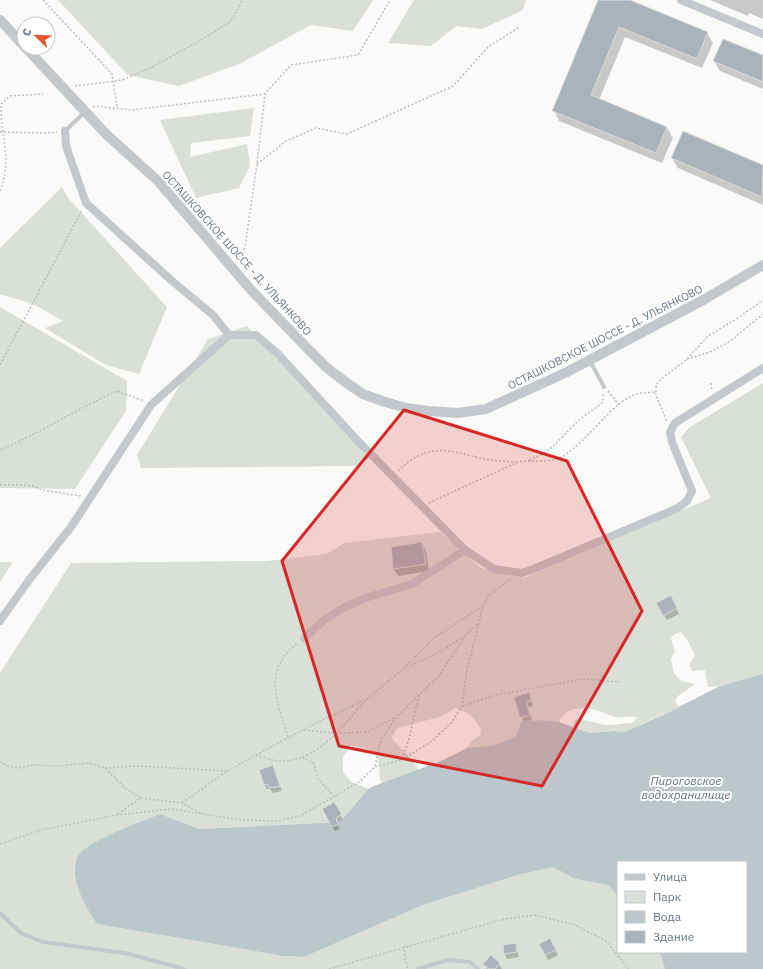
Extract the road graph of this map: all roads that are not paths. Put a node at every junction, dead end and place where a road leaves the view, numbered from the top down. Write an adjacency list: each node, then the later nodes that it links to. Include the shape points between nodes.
1 (681, 0): 3 (street)
2 (0, 20): 4 (street)
3 (762, 32)
4 (16, 37)
5 (33, 56): 6 (street, ОСТАШКОВСКОЕ ШОССЕ - Д. УЛЬЯНКОВО)
6 (85, 112): 7 (lane); 10 (street, ОСТАШКОВСКОЕ ШОССЕ - Д. УЛЬЯНКОВО, via 158,181 293,335 326,367 363,394 406,408 429,412 458,413 486,410 541,386)
7 (65, 131): 9 (street, via 66,146 86,203 170,280 213,314)
8 (763, 265): 10 (street, ОСТАШКОВСКОЕ ШОССЕ - Д. УЛЬЯНКОВО)
9 (229, 335): 13 (street, via 256,335 303,380 357,440); 14 (street, via 151,405 71,527)
10 (590, 360): 12 (lane)
11 (763, 368): 13 (street, via 675,423 670,432 672,442 692,491 687,501 678,508 522,573 494,569)
12 (604, 387)
13 (465, 550): 15 (street, via 412,584 365,598 343,608)
14 (0, 621)
15 (304, 638)
16 (0, 913): 17 (lane, via 21,933 43,942 125,953)
17 (184, 969)
18 (418, 969): 19 (lane, via 448,960 470,962)
19 (478, 969)

